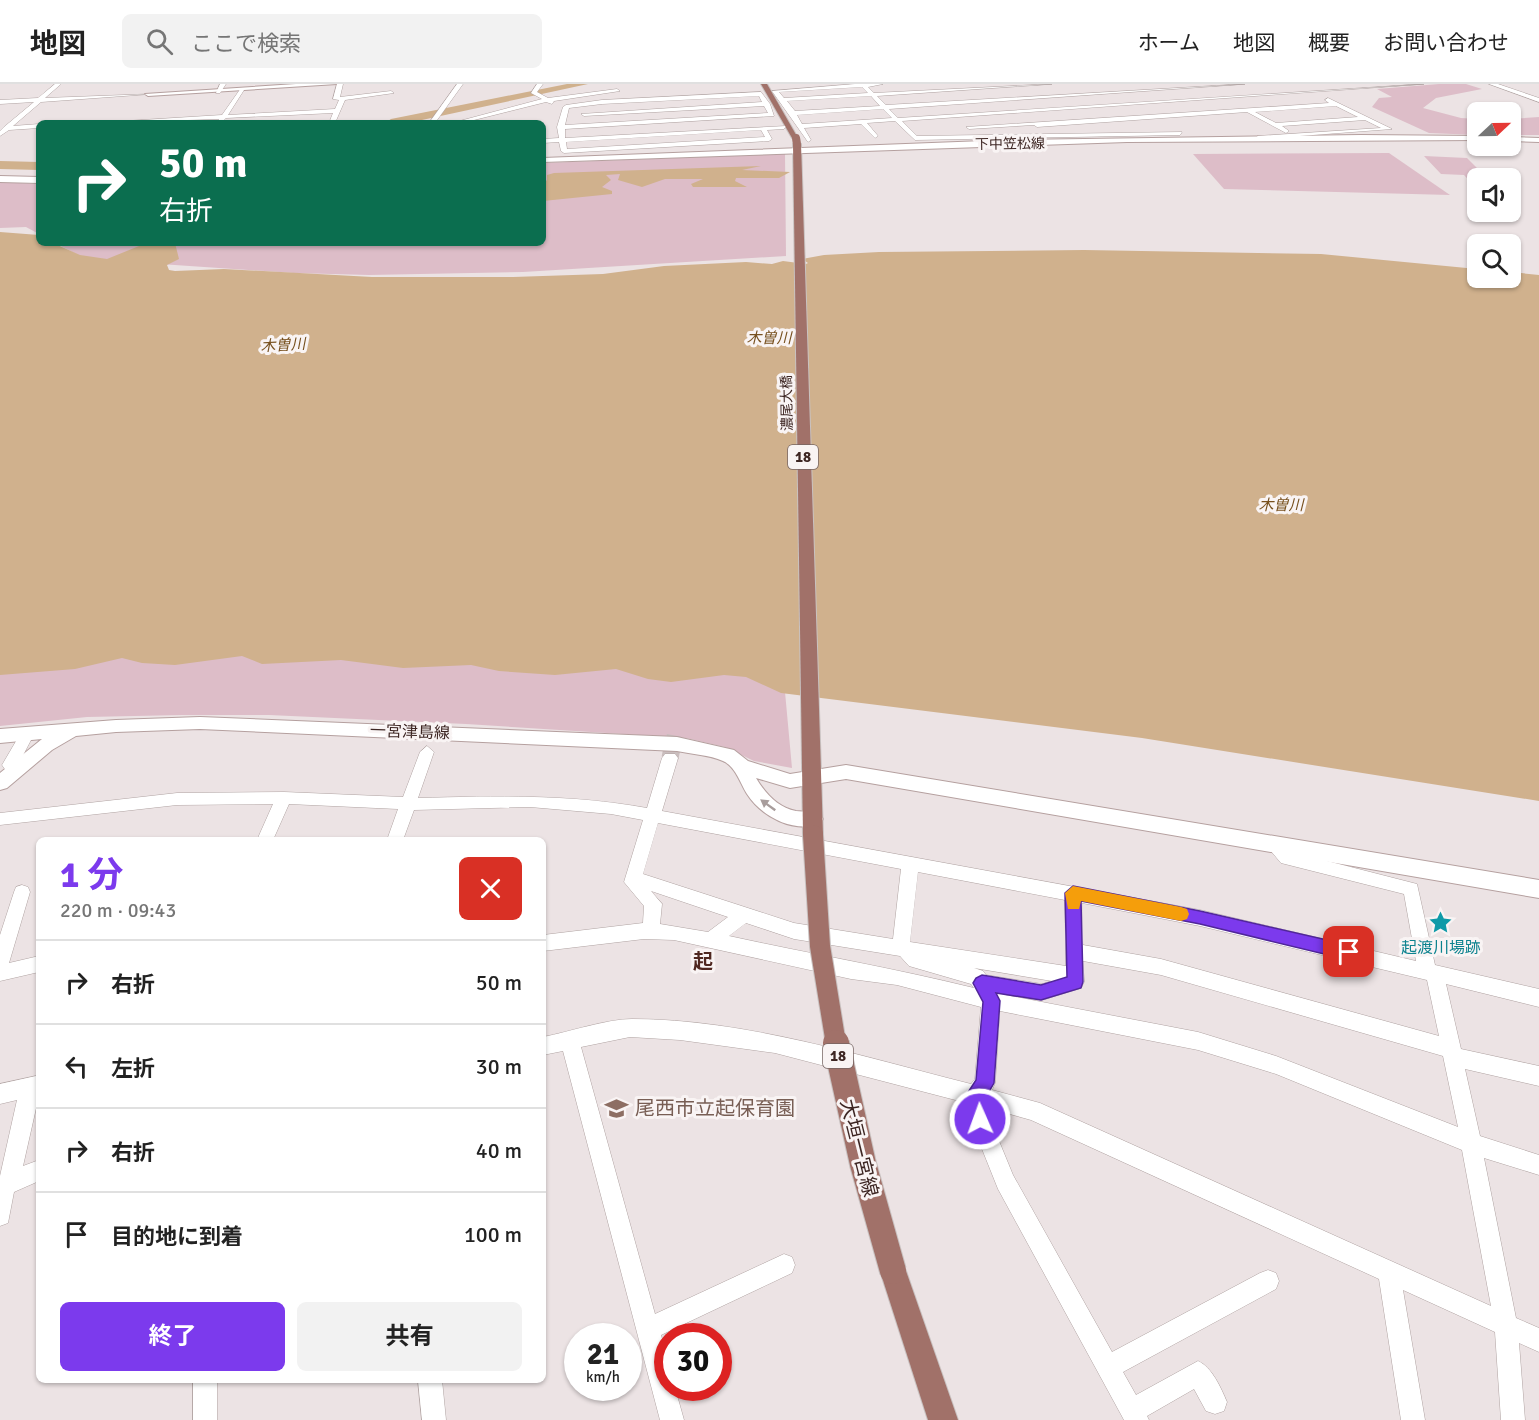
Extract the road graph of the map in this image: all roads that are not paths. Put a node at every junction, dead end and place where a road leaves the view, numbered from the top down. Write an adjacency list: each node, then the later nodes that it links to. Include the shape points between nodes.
1 (57, 84): 35 (street)
2 (156, 84): 27 (main road)
3 (224, 84): 23 (street)
4 (334, 84): 20 (main road)
5 (340, 84): 32 (street, via 336,99)
6 (460, 84): 62 (street)
7 (540, 84): 36 (street, via 535,94)
8 (880, 84): 14 (street)
9 (1049, 84): 18 (street)
10 (1242, 84): 16 (street)
11 (1295, 84): 25 (street)
12 (1422, 84): 17 (street)
13 (1492, 84): 30 (street)
14 (862, 85): 22 (street); 28 (street)
15 (1106, 85): 24 (street)
16 (1203, 85): 24 (street); 31 (street)
17 (1383, 85): 25 (street)
18 (986, 86): 28 (street); 34 (street)
19 (658, 89): 33 (street)
20 (241, 90): 23 (main road); 54 (street)
21 (629, 90): 36 (street)
22 (767, 90): 33 (street); 37 (street); 40 (street); 93 (main road, 18)
23 (218, 92): 27 (main road)
24 (1116, 92): 34 (street); 41 (street)
25 (1311, 92): 31 (street); 42 (street)
26 (391, 93): 32 (street, via 367,92)
27 (145, 95): 35 (street); 43 (street)
28 (873, 95): 37 (street, via 815,102); 45 (street)
29 (1539, 95): 30 (street)
30 (1527, 96): 38 (street)
31 (1225, 97): 41 (street); 47 (street)
32 (343, 98): 48 (street)
33 (663, 99): 44 (street); 46 (street)
34 (1004, 99): 45 (street); 49 (street)
35 (40, 100): 39 (street); 70 (street)
36 (546, 100): 44 (street); 63 (street)
37 (782, 100): 50 (street)
38 (1539, 100)
39 (0, 102)
40 (767, 104): 46 (street); 53 (street)
41 (1135, 104): 49 (street); 55 (street)
42 (1337, 104): 47 (street); 56 (street)
43 (131, 107)
44 (566, 107): 52 (street)
45 (885, 107): 50 (street); 57 (street)
46 (666, 109): 52 (street); 64 (street)
47 (1249, 110): 55 (street); 67 (street)
48 (337, 111): 54 (street); 61 (street)
49 (1019, 111): 57 (street); 66 (street)
50 (793, 112): 69 (street)
51 (124, 114): 58 (street)
52 (563, 115): 71 (street)
53 (772, 115): 64 (street); 78 (street)
54 (224, 116): 59 (street); 60 (street)
55 (1156, 117): 66 (street); 79 (street)
56 (1366, 118): 67 (street); 83 (street, via 1389,129)
57 (897, 119): 65 (street); 76 (street)
58 (119, 120)
59 (153, 120)
60 (221, 120)
61 (333, 120)
62 (434, 120)
63 (467, 120)
64 (669, 121): 71 (street); 77 (street)
65 (862, 122): 69 (street); 82 (street)
66 (1035, 124): 73 (street); 81 (street)
67 (1276, 125): 75 (street)
68 (36, 126): 70 (street)
69 (801, 126): 87 (street)
70 (4, 128): 80 (street)
71 (560, 128): 86 (street)
72 (763, 128): 77 (street); 78 (street); 91 (street, via 769,139)
73 (966, 128)
74 (943, 129): 76 (street)
75 (1286, 131)
76 (909, 132): 81 (street, via 915,138)
77 (674, 133): 86 (street); 91 (street)
78 (781, 133): 87 (main road); 94 (main road)
79 (1180, 133): 81 (street); 90 (street)
80 (0, 134)
81 (1048, 134)
82 (875, 136)
83 (1259, 137): 84 (main road, 下中笠松線); 90 (main road, 下中笠松線)
84 (1467, 138)
85 (1521, 139): 88 (main road)
86 (562, 140): 89 (street); 91 (street, via 564,151)
87 (808, 140): 92 (main road)
88 (1539, 140)
89 (546, 141)
90 (1064, 142): 92 (main road, 下中笠松線)
91 (679, 144)
92 (963, 145): 93 (main road, 下中笠松線)
93 (797, 146): 94 (main road, 下中笠松線); 104 (main road, 濃尾大橋 / 18)
94 (624, 156): 95 (main road, 下中笠松線)
95 (546, 160)
96 (0, 179): 97 (main road)
97 (36, 180)
98 (75, 730): 99 (main road, 一宮津島線); 103 (main road, 一宮津島線, via 200,723 630,741 699,748 728,755); 105 (main road, via 45,745)
99 (0, 736)
100 (24, 740): 105 (street, via 10,765)
101 (426, 752): 108 (street)
102 (670, 758): 109 (street)
103 (742, 766): 104 (main road, 一宮津島線, via 790,781); 111 (main road, one-way to 103, via 763,803 752,790)
104 (812, 769): 111 (main road, 大垣一宮線 / 18); 114 (main road, 一宮津島線)
105 (14, 771): 106 (main road)
106 (0, 783)
107 (284, 798): 108 (street); 110 (street, via 177,799); 112 (street)
108 (409, 804): 109 (street, via 530,801); 113 (street)
109 (653, 814): 115 (street); 116 (street)
110 (0, 819)
111 (813, 827): 160 (main road, 大垣一宮線 / 18, bridge, via 817,919 846,1098 893,1271)
112 (266, 837)
113 (396, 837)
114 (1273, 844): 117 (main road, 一宮津島線); 128 (street, via 1287,858 1411,889)
115 (910, 865): 119 (street); 124 (street, via 901,944)
116 (634, 878): 120 (street); 121 (street, via 632,882 653,903)
117 (1539, 889)
118 (22, 892): 126 (street)
119 (1073, 893): 125 (street); 128 (street, via 1200,918)
120 (743, 915): 122 (street); 124 (street, via 794,931)
121 (651, 931): 122 (street); 123 (street)
122 (710, 941): 133 (street, via 897,977)
123 (546, 943)
124 (906, 950): 130 (street); 131 (street, via 915,960 977,977)
125 (1075, 951): 130 (street); 136 (street, via 1172,970)
126 (0, 963)
127 (36, 965): 129 (street)
128 (1431, 973): 132 (street); 136 (street)
129 (0, 974)
130 (1075, 976): 131 (street, via 1075,982 1041,992)
131 (982, 983): 133 (street)
132 (1539, 998)
133 (992, 1001): 140 (street, via 985,1083); 141 (street, via 1233,1050)
134 (570, 1042): 135 (street); 140 (street, via 630,1028 690,1032 775,1044); 150 (street)
135 (546, 1046)
136 (1452, 1053): 137 (street); 141 (street)
137 (1539, 1076)
138 (34, 1086): 139 (street); 144 (street)
139 (0, 1094)
140 (976, 1094): 147 (street, via 1033,1110); 152 (street, via 980,1119 1005,1182)
141 (1471, 1143): 142 (street); 149 (street)
142 (1539, 1165)
143 (36, 1171): 144 (street)
144 (4, 1186): 145 (street)
145 (0, 1215)
146 (784, 1265): 150 (street)
147 (1389, 1272): 149 (street); 161 (street)
148 (1268, 1281): 152 (street)
149 (1506, 1325): 151 (street); 162 (street)
150 (647, 1330): 159 (street)
151 (1539, 1340)
152 (1108, 1367): 156 (street)
153 (205, 1383): 157 (street)
154 (430, 1383): 158 (street)
155 (1215, 1402): 156 (street, via 1198,1373)
156 (1135, 1416)
157 (205, 1420)
158 (434, 1420)
159 (672, 1420)
160 (943, 1420)
161 (1413, 1420)
162 (1513, 1420)

